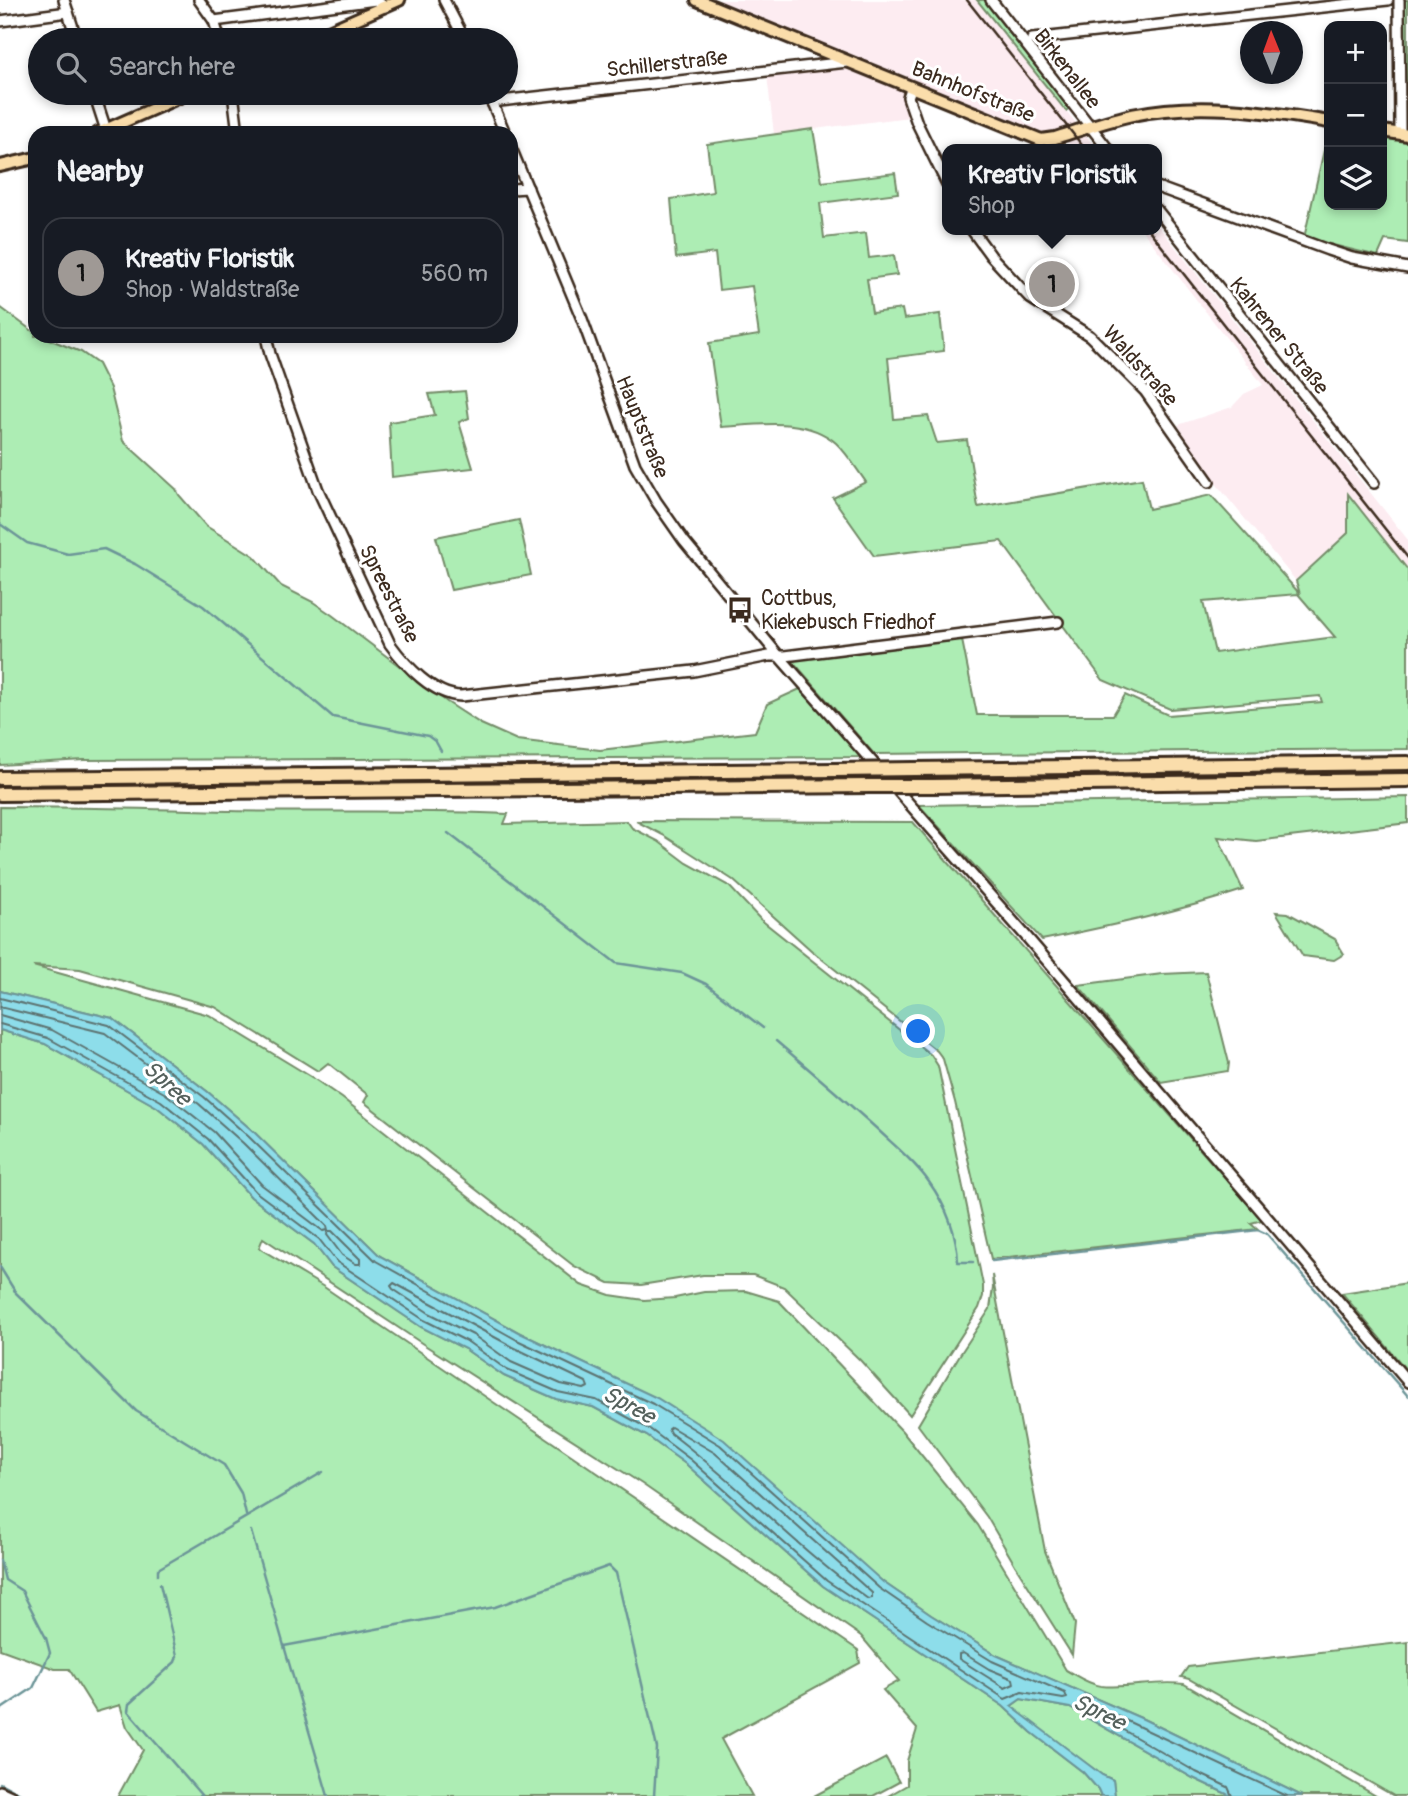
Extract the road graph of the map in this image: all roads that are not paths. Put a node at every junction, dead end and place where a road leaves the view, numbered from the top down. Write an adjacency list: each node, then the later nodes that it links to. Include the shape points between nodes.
1 (64, 0): 10 (street)
2 (199, 0): 12 (street)
3 (399, 0): 9 (main road)
4 (444, 0): 16 (street)
5 (697, 0): 18 (main road, Bahnhofstraße)
6 (991, 0): 30 (street, Birkenallee)
7 (1388, 0): 17 (street)
8 (1399, 0): 31 (street)
9 (385, 7): 12 (street, via 376,0); 15 (main road)
10 (68, 12): 11 (street); 13 (street)
11 (0, 21)
12 (214, 21): 14 (street)
13 (73, 28)
14 (216, 28)
15 (336, 28)
16 (459, 28)
17 (1031, 39)
18 (847, 62): 19 (main road, Bahnhofstraße); 20 (street, Schillerstraße)
19 (911, 89): 30 (main road, Bahnhofstraße, via 1041,140); 36 (street, via 908,97 916,123)
20 (518, 94)
21 (97, 105): 26 (street)
22 (162, 105): 27 (main road)
23 (234, 105): 28 (street)
24 (493, 105): 29 (street)
25 (1324, 121): 30 (main road, Bahnhofstraße, via 1198,108 1134,114)
26 (101, 126)
27 (113, 126)
28 (237, 126)
29 (502, 126)
30 (1089, 126): 32 (street)
31 (1404, 134)
32 (1104, 144)
33 (28, 160): 35 (main road)
34 (518, 164): 37 (street, Hauptstraße)
35 (0, 166)
36 (942, 174)
37 (528, 188): 38 (street); 47 (street, Hauptstraße, via 644,483 684,541)
38 (518, 189)
39 (1162, 189): 42 (street, via 1352,258)
40 (1162, 216): 45 (street, Kahrener Straße)
41 (976, 235): 44 (street, Waldstraße, via 1030,298 1090,335 1144,391)
42 (1408, 268)
43 (268, 343): 47 (street, Spreestraße, via 318,489 390,644 438,690 461,696 694,671)
44 (1209, 482)
45 (1374, 483)
46 (1058, 622): 47 (street, Spreestraße)
47 (778, 655): 52 (street, Hauptstraße)
48 (1408, 764): 49 (highway, bridge)
49 (0, 778)
50 (1408, 780): 51 (highway, bridge)
51 (0, 794)
52 (1408, 1381)
53 (0, 1791): 54 (street)
54 (11, 1796)

